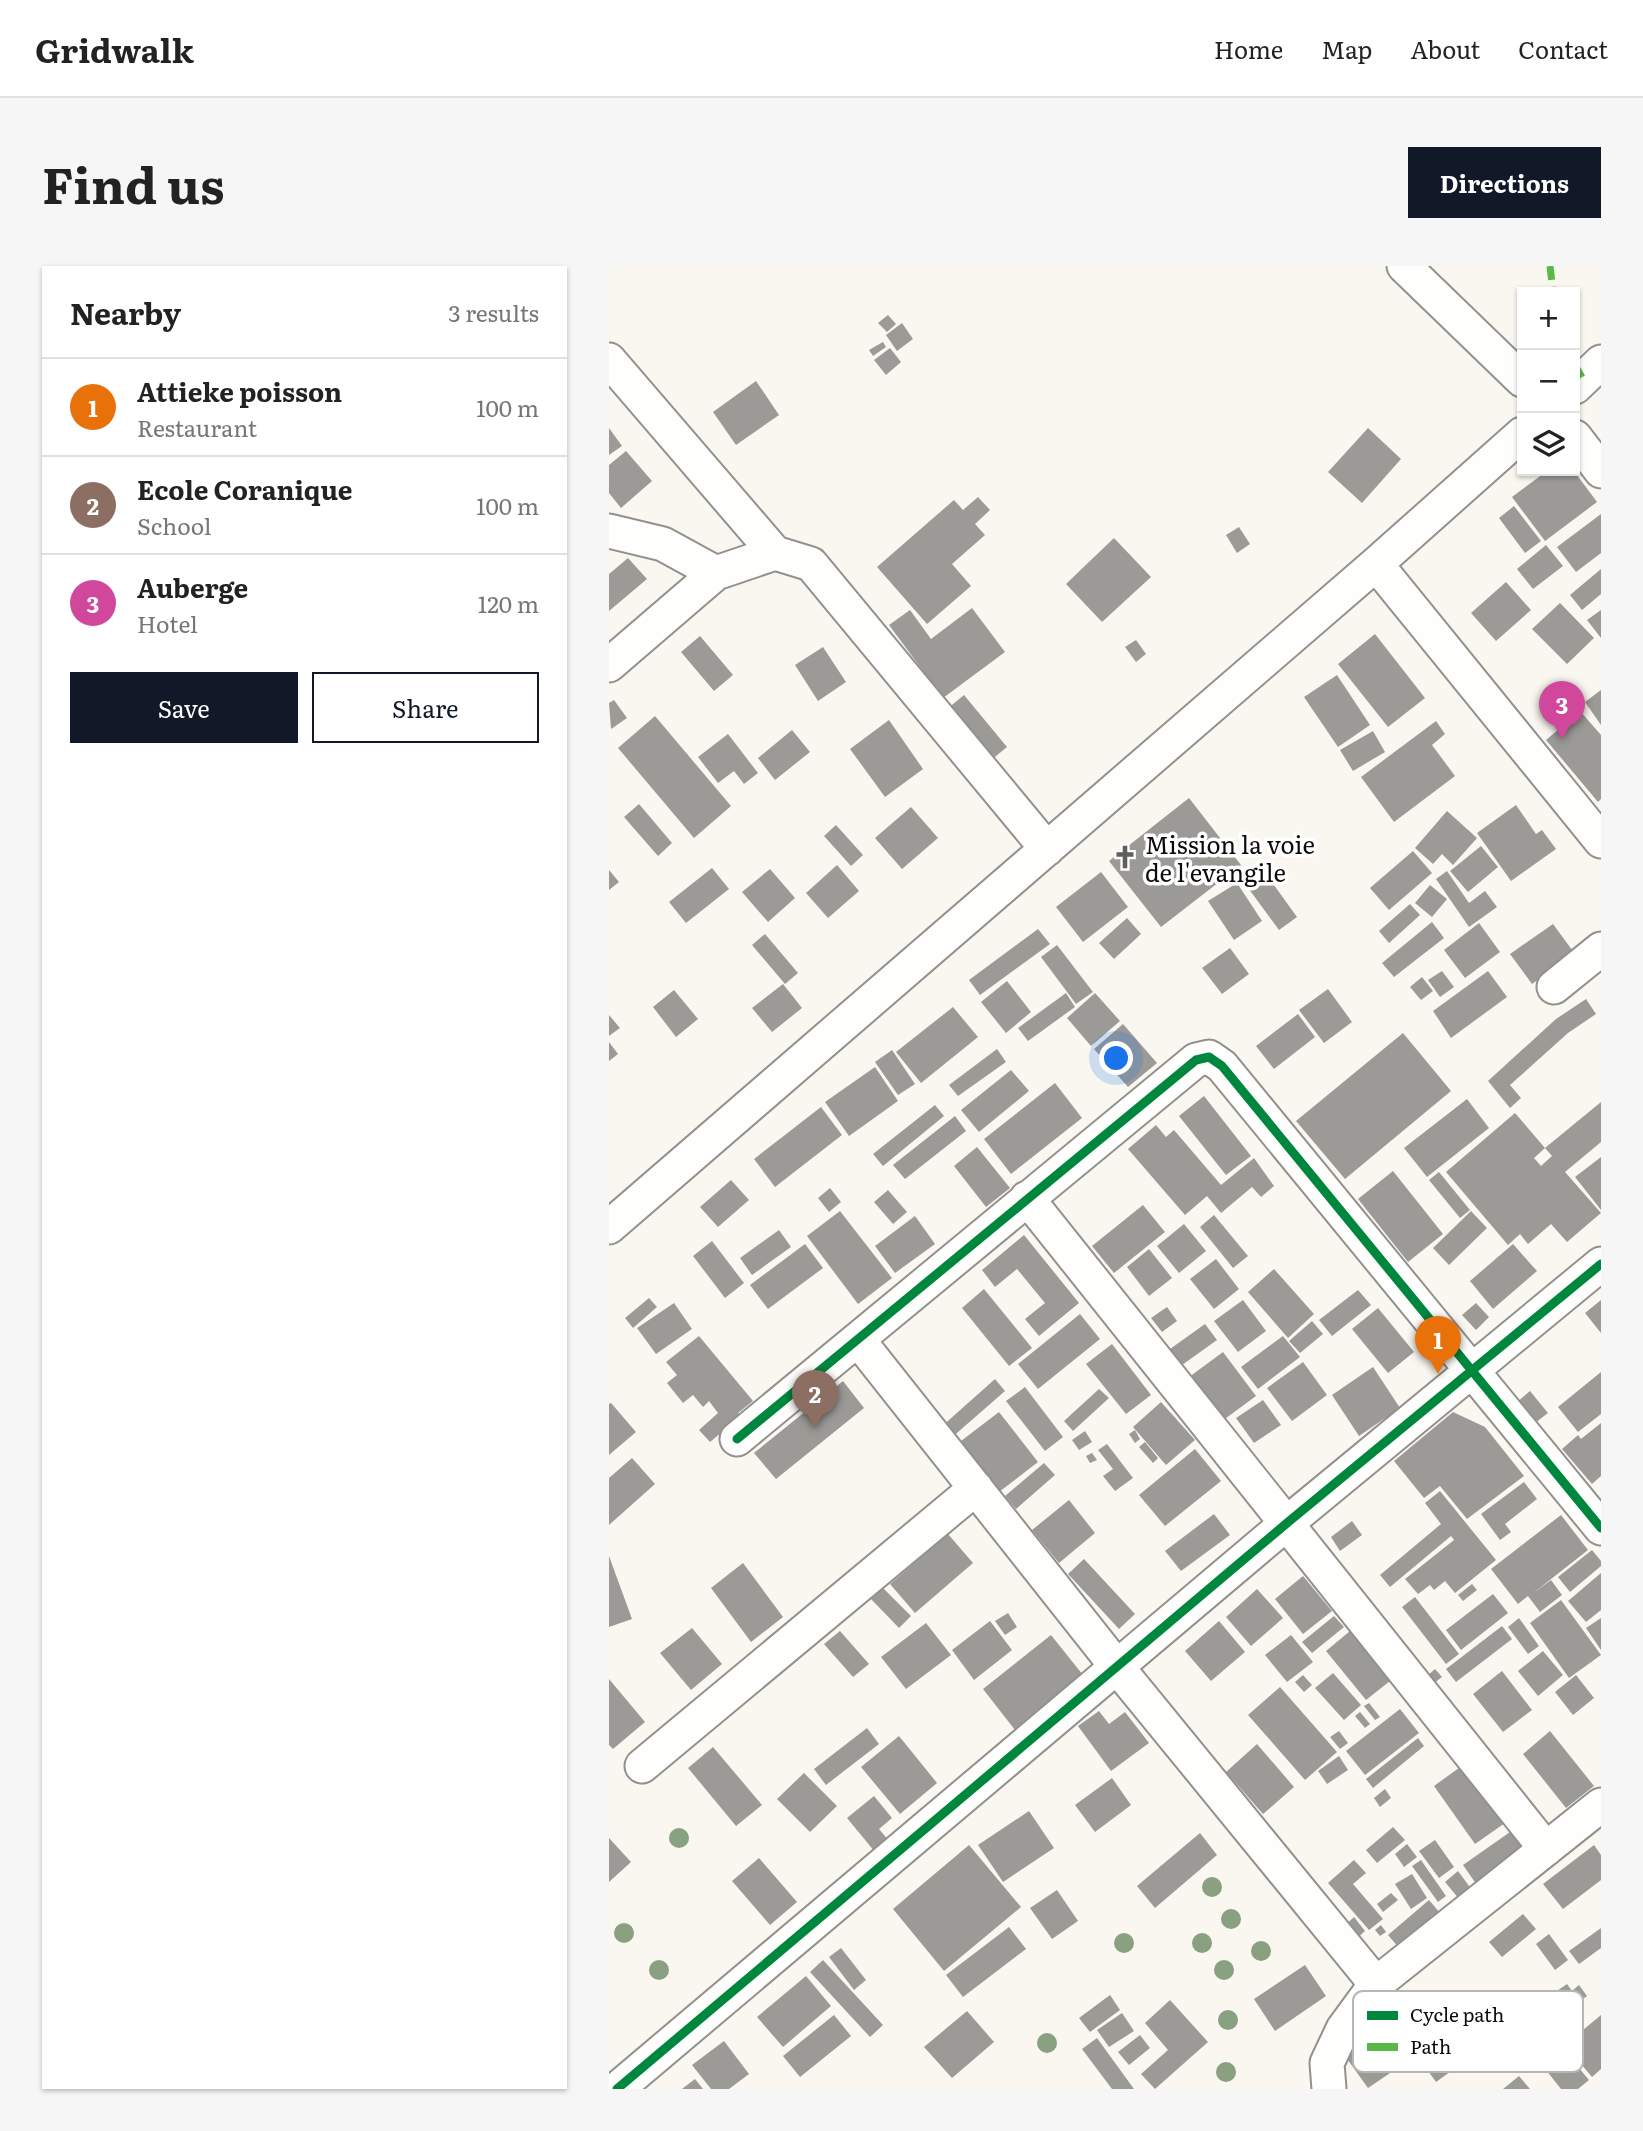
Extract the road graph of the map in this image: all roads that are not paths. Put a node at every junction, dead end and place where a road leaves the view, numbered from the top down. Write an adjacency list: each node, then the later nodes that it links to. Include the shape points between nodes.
1 (1404, 266): 4 (street)
2 (609, 360): 10 (street)
3 (1601, 362): 5 (street)
4 (1517, 375)
5 (1580, 382)
6 (1517, 438): 11 (street)
7 (1580, 444): 8 (street)
8 (1601, 471)
9 (609, 531): 12 (street, via 663,544)
10 (775, 553): 12 (street); 15 (street, via 811,564)
11 (1377, 564): 14 (street); 15 (street)
12 (716, 573): 13 (street)
13 (609, 665)
14 (1601, 841)
15 (1047, 849): 19 (street)
16 (1601, 949): 17 (street)
17 (1553, 987)
18 (1027, 1198): 21 (street); 22 (street, via 1196,1060 1209,1056 1222,1066); 25 (street)
19 (609, 1227)
20 (1601, 1264): 22 (street)
21 (859, 1341): 23 (street); 24 (street)
22 (1472, 1370): 25 (street); 26 (street)
23 (737, 1439)
24 (976, 1488): 27 (street); 28 (street)
25 (1287, 1523): 27 (street); 30 (street)
26 (1601, 1528)
27 (1117, 1667): 31 (street); 34 (street)
28 (642, 1766)
29 (1601, 1805): 30 (street)
30 (1546, 1849): 31 (street)
31 (1376, 1984): 32 (street)
32 (1371, 1991)
33 (1353, 2015): 35 (street, via 1327,2063)
34 (617, 2089)
35 (1329, 2089)

